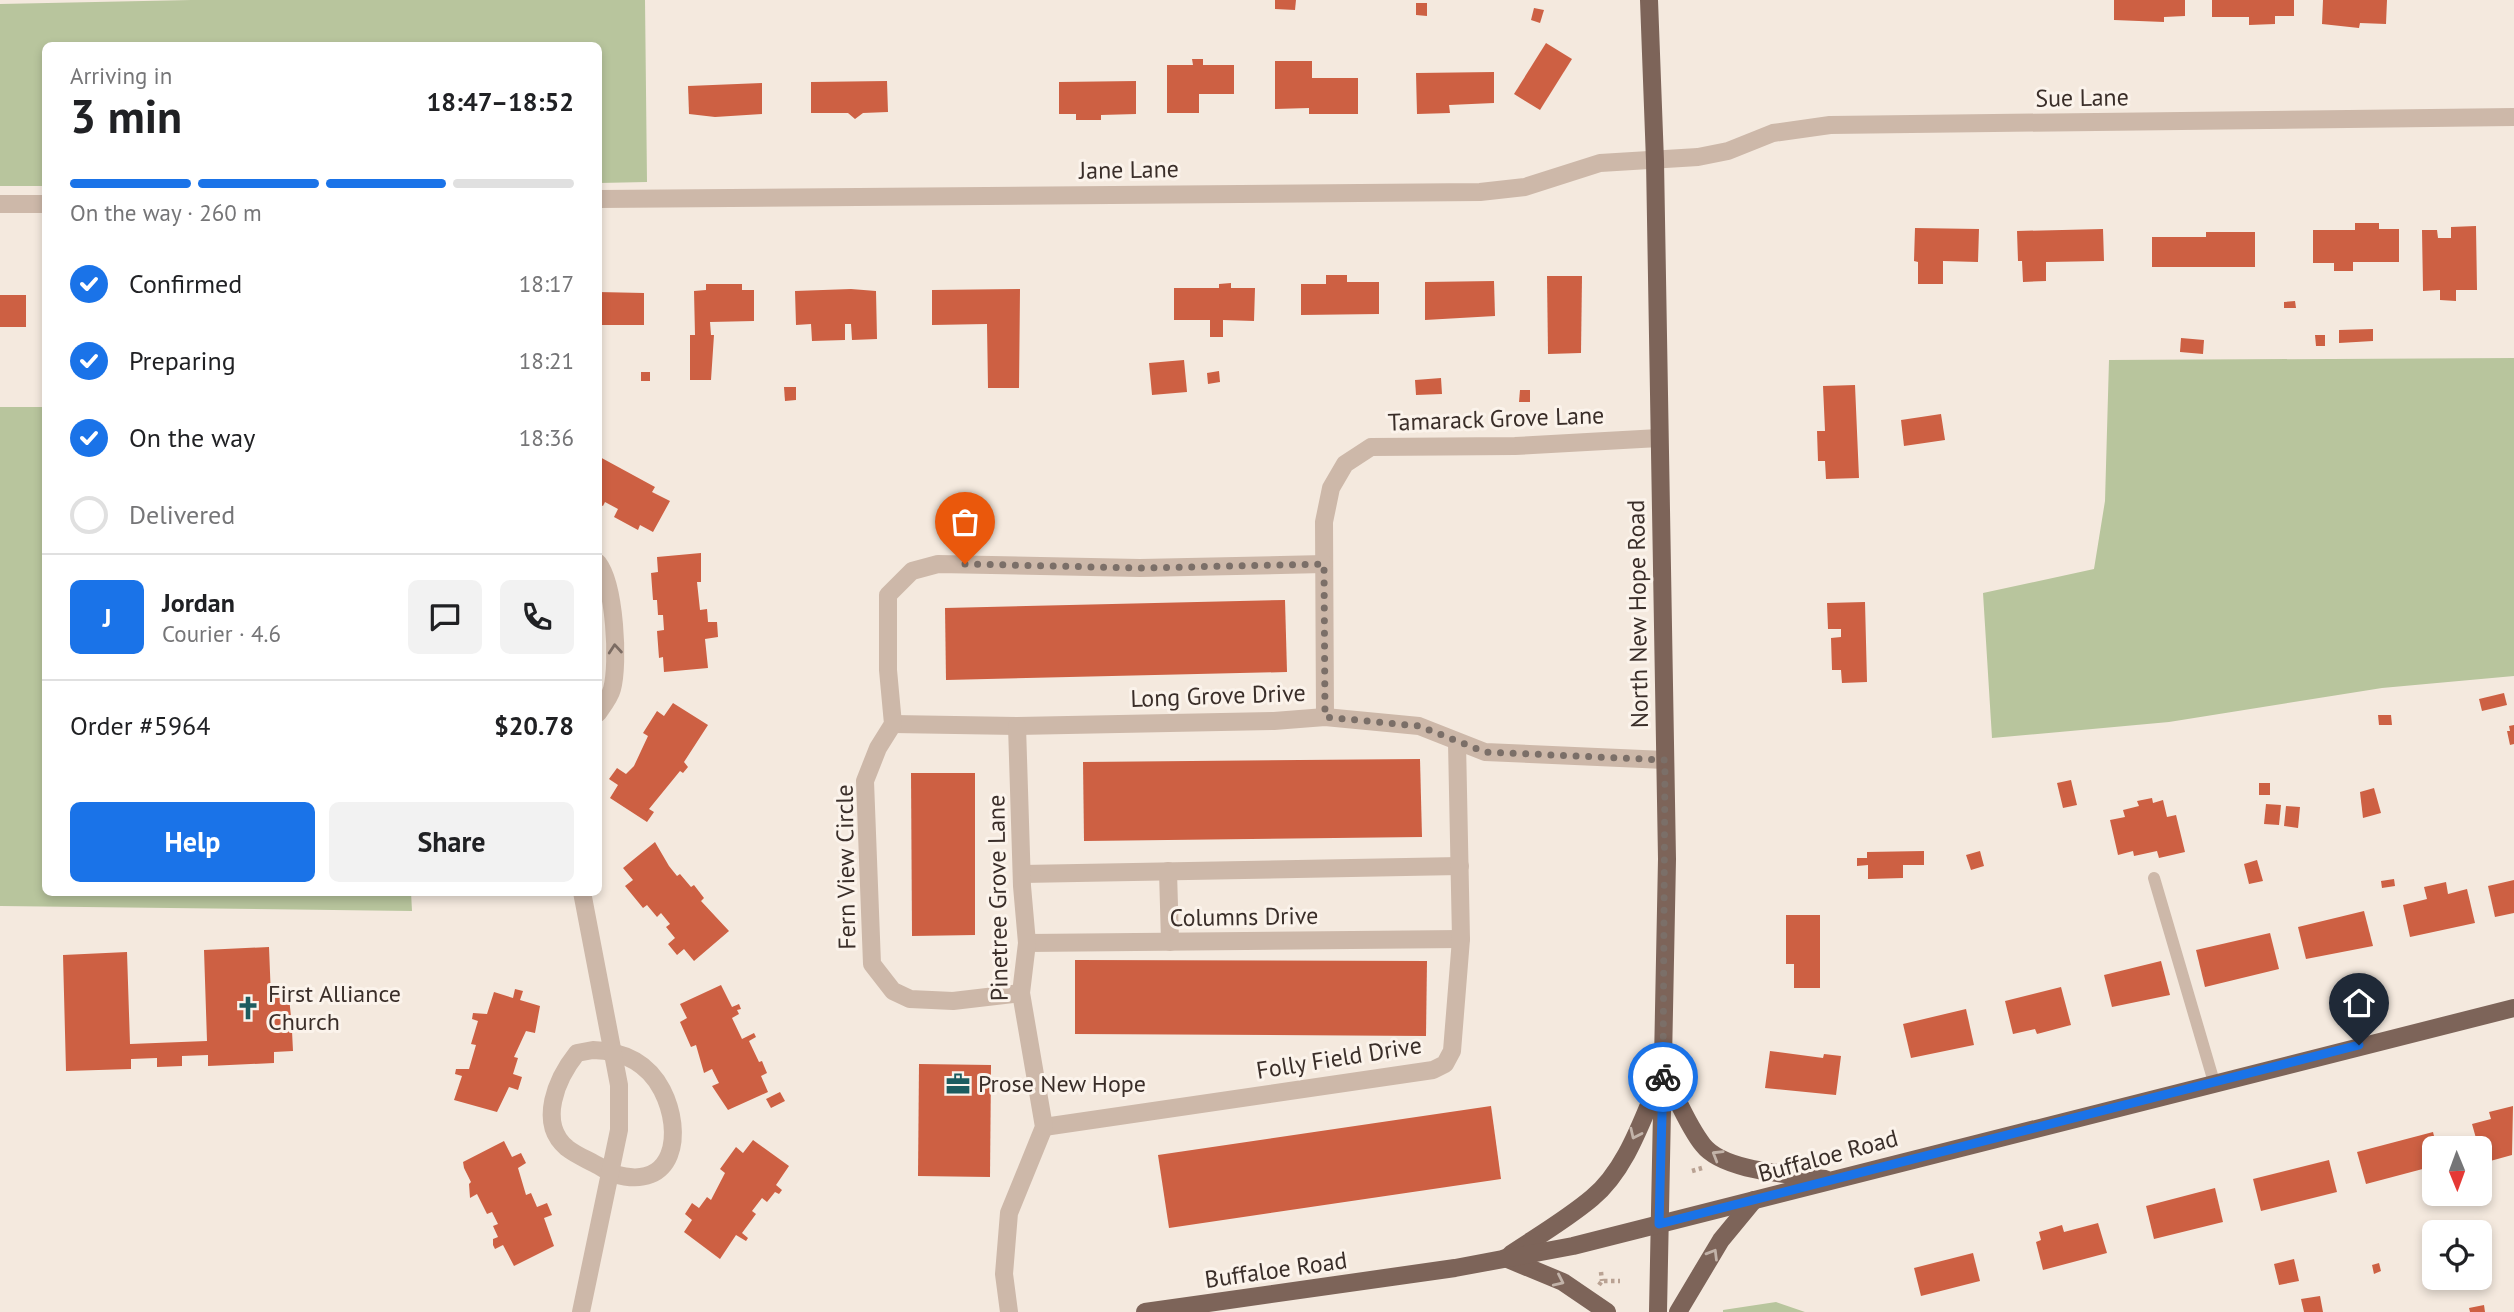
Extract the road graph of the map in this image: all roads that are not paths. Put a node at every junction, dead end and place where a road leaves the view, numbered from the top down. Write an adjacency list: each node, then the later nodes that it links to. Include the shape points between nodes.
1 (1649, 0): 3 (main road, North New Hope Road)
2 (2514, 117): 3 (street, Sue Lane, via 1830,125 1773,133 1728,151)
3 (1655, 161): 4 (street, Jane Lane, via 1600,163 1525,187 1480,192); 7 (main road, North New Hope Road)
4 (602, 199)
5 (0, 204): 6 (street)
6 (42, 204)
7 (1659, 438): 8 (street, Tamarack Grove Lane, via 1371,447 1345,464 1331,488 1324,522); 15 (main road, North New Hope Road)
8 (1324, 564): 11 (street, Tamarack Grove Lane); 12 (street, via 1140,568 938,564 912,572 888,595)
9 (602, 575): 10 (street, one-way to 9, via 612,692 616,666 611,602)
10 (602, 707)
11 (1325, 717): 13 (street, Long Grove Drive); 14 (street, Long Grove Drive, via 1419,726)
12 (893, 724): 13 (street, Long Grove Drive); 24 (street, Fern View Circle, via 865,781 872,964 893,991 910,999 953,1001)
13 (1017, 726): 18 (street, Pinetree Grove Lane)
14 (1457, 742): 15 (street, Long Grove Drive, via 1511,755); 16 (street, Folly Field Drive)
15 (1665, 760): 27 (main road, North New Hope Road)
16 (1460, 866): 17 (street); 21 (street, Folly Field Drive)
17 (1168, 871): 18 (street); 22 (street)
18 (1022, 874): 23 (street, Pinetree Grove Lane)
19 (2154, 878): 28 (lane)
20 (583, 896): 26 (street)
21 (1461, 939): 22 (street, Columns Drive); 29 (street, Folly Field Drive, via 1452,1051 1445,1064 1433,1070)
22 (1170, 942): 23 (street, Columns Drive)
23 (1027, 943): 24 (street, Pinetree Grove Lane)
24 (1021, 993): 29 (street, Pinetree Grove Lane)
25 (2514, 1008): 28 (main road, Buffaloe Road)
26 (612, 1051): 30 (street, via 619,1085 619,1130); 30 (street, via 577,1053 563,1071 550,1113 565,1147); 30 (street, via 648,1068 658,1083 668,1102 673,1143 669,1162 657,1173 635,1178)
27 (1663, 1071): 31 (main road, one-way to 27, via 1735,1165 1714,1155 1703,1145); 33 (main road, North New Hope Road); 34 (main road, one-way to 34, via 1633,1140 1606,1183 1592,1198)
28 (2214, 1082): 31 (main road, Buffaloe Road)
29 (1044, 1127): 36 (street, via 1009,1213 1004,1274)
30 (611, 1174): 35 (street)
31 (1831, 1180): 32 (main road, Buffaloe Road)
32 (1754, 1200): 33 (main road, Buffaloe Road); 40 (main road, one-way to 32, via 1721,1240)
33 (1659, 1224): 34 (main road, Buffaloe Road); 39 (main road, North New Hope Road)
34 (1506, 1258): 37 (main road, Buffaloe Road); 38 (main road, one-way to 38, via 1563,1282)
35 (581, 1312)
36 (1009, 1312)
37 (1146, 1312)
38 (1607, 1312)
39 (1658, 1312)
40 (1678, 1312)

